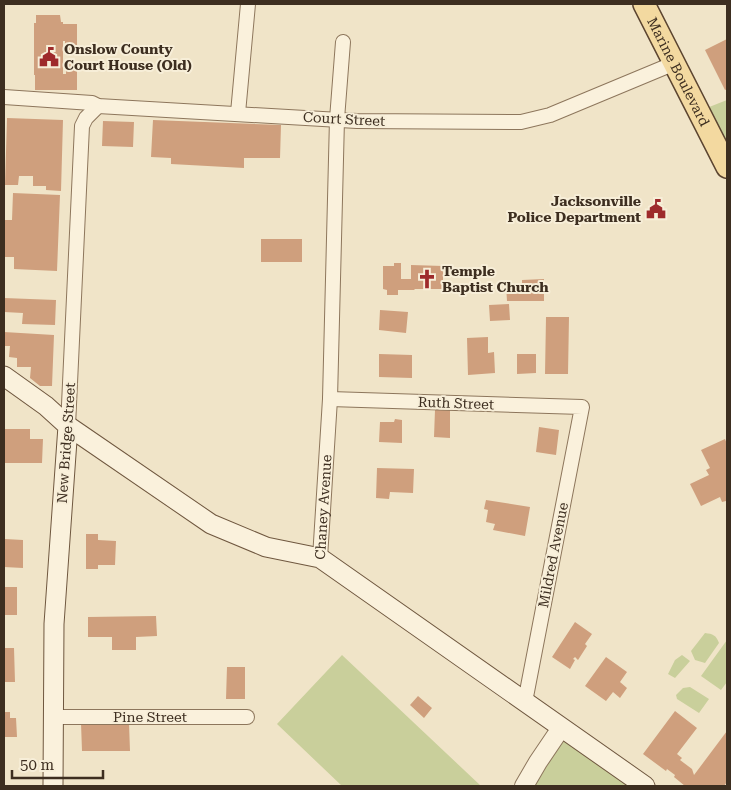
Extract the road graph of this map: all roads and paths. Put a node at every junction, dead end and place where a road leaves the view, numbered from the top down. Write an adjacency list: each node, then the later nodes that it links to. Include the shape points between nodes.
1 (248, 4): 7 (street)
2 (644, 4): 4 (main road, Marine Boulevard)
3 (343, 42): 8 (street, Chaney Avenue)
4 (675, 63): 8 (street, Court Street, via 550,115 521,122); 9 (main road, Marine Boulevard)
5 (4, 97): 6 (street, Court Street)
6 (98, 106): 7 (street, Court Street); 13 (street, New Bridge Street, via 82,126)
7 (238, 113): 8 (street, Court Street)
8 (337, 119): 11 (street, Chaney Avenue)
9 (727, 167)
10 (4, 376): 13 (main road)
11 (330, 399): 12 (street, Ruth Street); 14 (street, Chaney Avenue)
12 (582, 407): 15 (street, Mildred Avenue)
13 (68, 426): 14 (main road, via 211,524 266,547); 16 (main road, New Bridge Street, via 54,624)
14 (320, 558): 15 (main road, Chaney Avenue)
15 (525, 702): 18 (main road, Chaney Avenue)
16 (54, 717): 17 (street, Pine Street); 19 (main road, New Bridge Street)
17 (247, 717)
18 (561, 728): 20 (street); 21 (main road, Chaney Avenue)
19 (53, 786)
20 (524, 786)
21 (645, 786)

